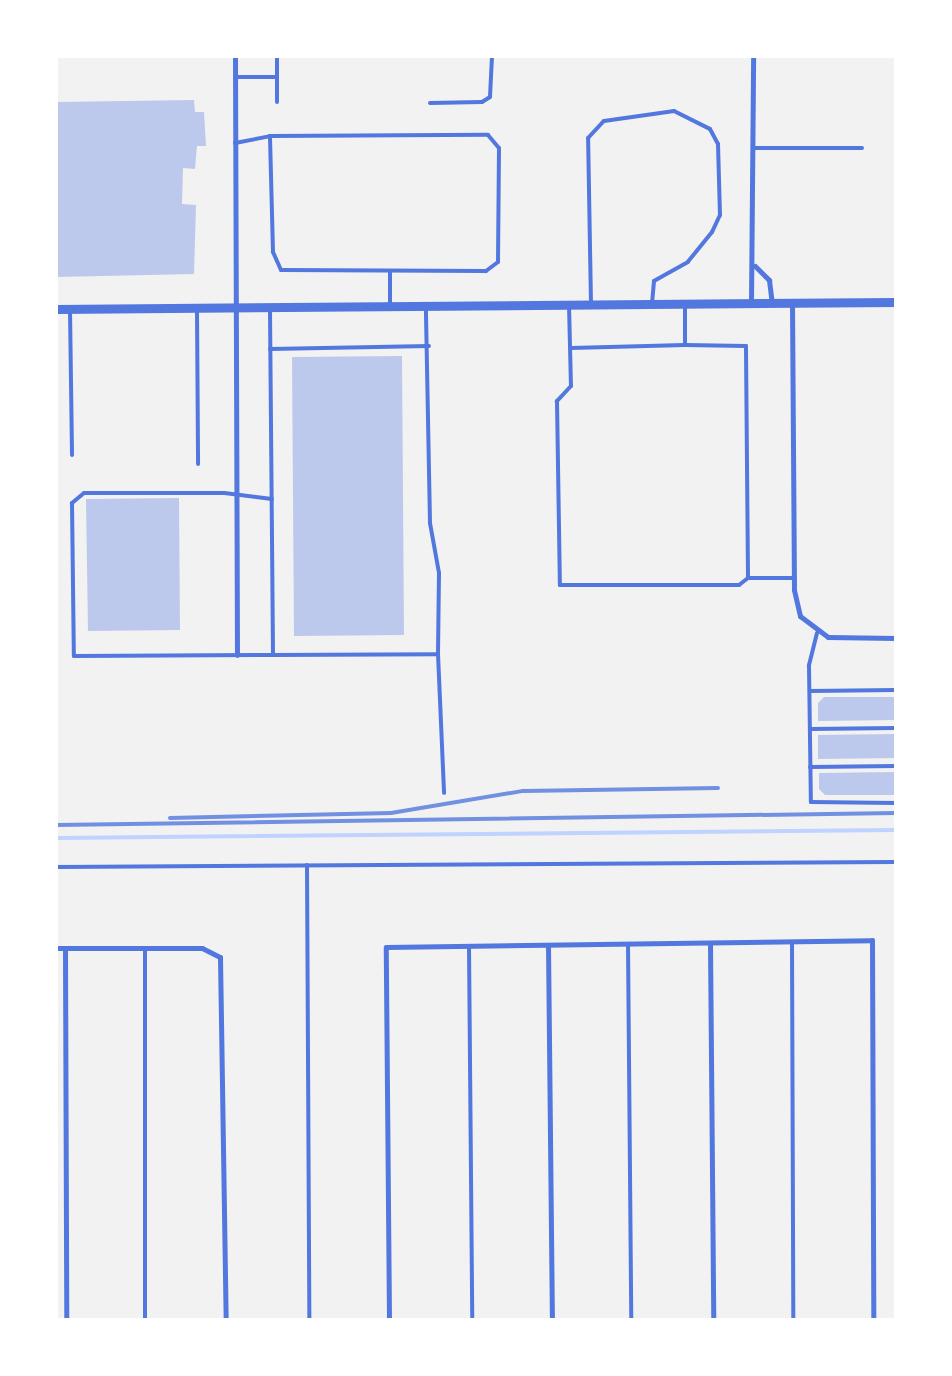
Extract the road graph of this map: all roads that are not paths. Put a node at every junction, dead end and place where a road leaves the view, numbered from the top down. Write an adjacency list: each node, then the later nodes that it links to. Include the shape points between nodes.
1 (235, 56): 6 (street)
2 (277, 56): 5 (lane)
3 (492, 56): 8 (lane, via 490,97 482,102)
4 (753, 56): 11 (street)
5 (277, 76): 6 (lane); 7 (lane)
6 (235, 78): 10 (street)
7 (277, 102)
8 (430, 103)
9 (270, 136): 10 (lane); 14 (lane, via 276,267 287,272); 14 (lane, via 480,133 496,140 500,255 495,266 486,271)
10 (236, 143): 29 (street)
11 (754, 148): 12 (lane); 13 (street)
12 (862, 148)
13 (755, 266): 18 (street); 19 (street, via 769,280)
14 (390, 272): 26 (lane)
15 (896, 302): 20 (street)
16 (652, 303): 17 (street); 22 (street); 22 (lane, via 654,280 688,262 712,232 720,214 718,144 710,129 674,111 604,121 588,138)
17 (685, 303): 18 (street); 30 (lane)
18 (751, 303): 19 (street)
19 (772, 303): 20 (street)
20 (792, 303): 39 (street)
21 (569, 304): 22 (street); 23 (street); 32 (lane)
22 (591, 304)
23 (426, 308): 26 (street); 31 (lane)
24 (56, 309): 25 (street)
25 (70, 309): 28 (street); 34 (lane)
26 (390, 309): 27 (street)
27 (270, 310): 29 (street); 33 (lane)
28 (197, 311): 29 (street); 35 (lane)
29 (236, 311): 36 (street)
30 (685, 345): 32 (lane); 38 (lane, via 746,346)
31 (429, 346): 33 (lane); 42 (lane, via 430,523 438,573)
32 (571, 348): 38 (lane, via 571,386 557,401 560,585 739,585)
33 (270, 349): 37 (lane)
34 (72, 455)
35 (198, 464)
36 (236, 496): 37 (lane); 43 (street); 43 (lane, via 84,493 72,503 74,656)
37 (272, 499): 44 (lane)
38 (748, 578): 39 (lane)
39 (795, 578): 40 (street, via 800,616)
40 (817, 633): 41 (street, via 837,638); 46 (lane)
41 (896, 638)
42 (438, 654): 44 (lane); 51 (lane)
43 (237, 655): 44 (lane)
44 (273, 655)
45 (896, 690): 46 (lane)
46 (810, 691): 48 (lane)
47 (896, 728): 48 (lane)
48 (810, 729): 50 (lane)
49 (896, 766): 50 (lane)
50 (810, 767): 52 (lane, via 810,798 814,803)
51 (444, 793)
52 (896, 803)
53 (896, 862): 54 (lane)
54 (307, 865): 55 (lane); 67 (lane)
55 (56, 867)
56 (792, 942): 57 (street); 73 (lane); 74 (street, via 872,940)
57 (710, 943): 58 (street); 72 (street)
58 (628, 944): 59 (street); 71 (lane)
59 (548, 945): 60 (street); 70 (street)
60 (469, 946): 68 (street, via 386,947); 69 (lane)
61 (56, 948): 62 (street)
62 (65, 948): 63 (street); 64 (street)
63 (145, 948): 65 (lane); 66 (street, via 202,948 216,954 223,966)
64 (66, 1320)
65 (145, 1320)
66 (226, 1320)
67 (309, 1320)
68 (389, 1320)
69 (472, 1320)
70 (552, 1320)
71 (631, 1320)
72 (713, 1320)
73 (794, 1320)
74 (873, 1320)

